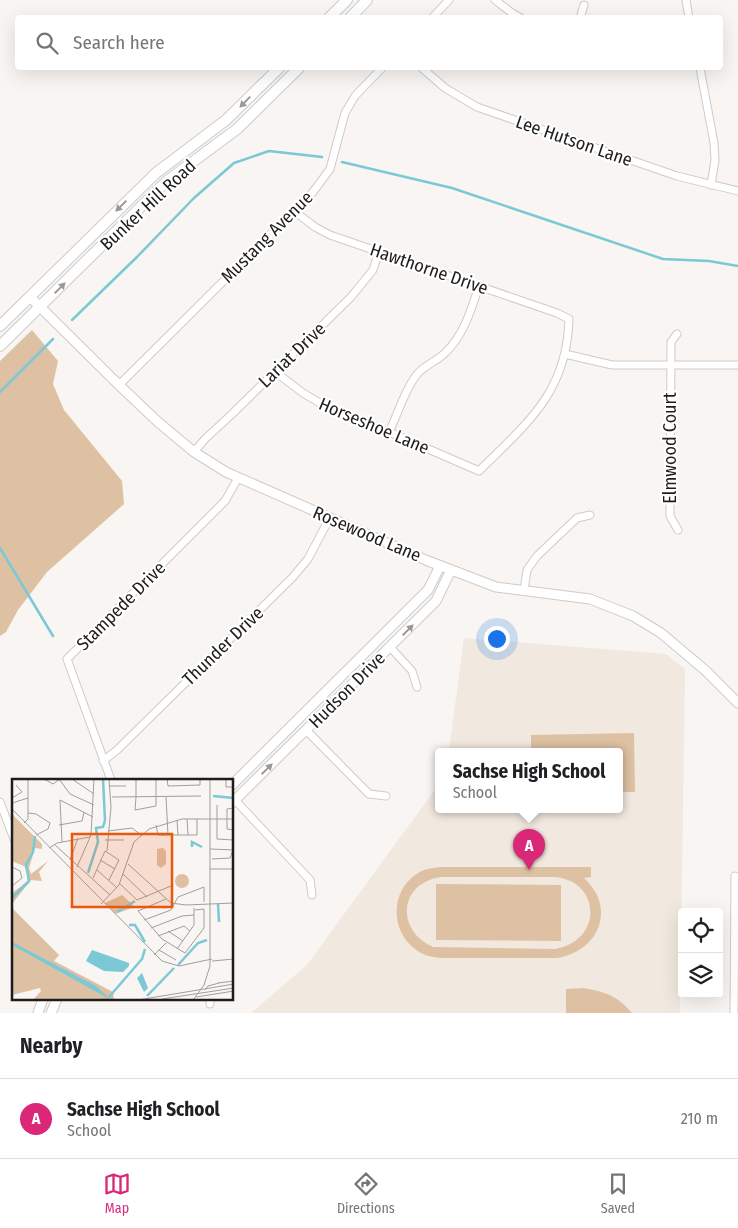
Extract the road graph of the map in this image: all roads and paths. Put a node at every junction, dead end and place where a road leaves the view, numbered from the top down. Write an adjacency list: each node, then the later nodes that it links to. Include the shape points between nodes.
1 (347, 0): 7 (main road)
2 (368, 0): 8 (main road)
3 (450, 0): 9 (street)
4 (495, 0): 10 (street)
5 (686, 0): 12 (street)
6 (584, 5): 11 (street)
7 (333, 15)
8 (353, 15)
9 (435, 15)
10 (516, 15)
11 (581, 15)
12 (688, 15)
13 (277, 70): 23 (main road, Bunker Hill Road, one-way to 23, via 226,120 156,173)
14 (297, 70): 24 (main road, Bunker Hill Road, one-way to 14, via 167,181 237,129)
15 (380, 70): 20 (street, Mustang Avenue, via 355,96 345,113 330,169)
16 (424, 70): 18 (street, Lee Hutson Lane, via 445,88 477,107)
17 (700, 70): 18 (street, via 714,143)
18 (711, 185): 19 (street, Lee Hutson Lane)
19 (738, 191)
20 (294, 211): 21 (street, Hawthorne Drive, via 330,236); 32 (street, Mustang Avenue)
21 (379, 251): 22 (street, Hawthorne Drive); 31 (street, Lariat Drive, via 373,270 351,298)
22 (479, 286): 28 (street, Hawthorne Drive, via 569,319); 33 (street, via 460,336 444,354 416,375)
23 (30, 297): 24 (street, Rosewood Lane); 25 (main road, Bunker Hill Road)
24 (40, 307): 27 (main road, Bunker Hill Road); 32 (street, Rosewood Lane)
25 (0, 326)
26 (676, 334): 29 (street, Elmwood Court, via 671,342)
27 (0, 346)
28 (565, 354): 29 (street, via 612,365); 33 (street, Horseshoe Lane, via 554,386 533,417 479,471)
29 (670, 364): 30 (street); 38 (street, Elmwood Court, via 670,516)
30 (738, 365)
31 (274, 371): 33 (street, Horseshoe Lane, via 330,409); 34 (street, Lariat Drive)
32 (119, 385): 34 (street, Rosewood Lane)
33 (389, 432)
34 (194, 452): 35 (street, Rosewood Lane)
35 (238, 478): 37 (street, Rosewood Lane); 46 (street, Stampede Drive, via 225,501 67,659)
36 (590, 515): 41 (street, via 577,518 537,556 527,570)
37 (329, 519): 39 (street, Rosewood Lane); 46 (street, Thunder Drive, via 308,559 292,578)
38 (678, 530)
39 (440, 566): 40 (street, Rosewood Lane); 48 (street, Hudson Drive, via 428,590)
40 (451, 570): 41 (street, Rosewood Lane, via 496,587); 42 (street, Hudson Drive, one-way to 40, via 436,601)
41 (524, 591): 44 (street, Rosewood Lane, via 590,600 633,616 661,633)
42 (390, 647): 43 (street, via 412,671); 45 (street, Hudson Drive)
43 (417, 687)
44 (737, 700)
45 (306, 731): 49 (street, via 369,794); 50 (street, Hudson Drive, one-way to 45)
46 (103, 761): 47 (street, Stampede Drive)
47 (111, 779)
48 (234, 783)
49 (386, 796)
50 (234, 801): 54 (street, via 310,880)
51 (0, 802): 52 (street)
52 (12, 834)
53 (738, 876): 55 (street, via 735,876)
54 (312, 895)
55 (736, 976): 60 (street)
56 (43, 1000): 58 (street)
57 (57, 1000): 59 (street)
58 (38, 1013)
59 (51, 1013)
60 (734, 1013)

